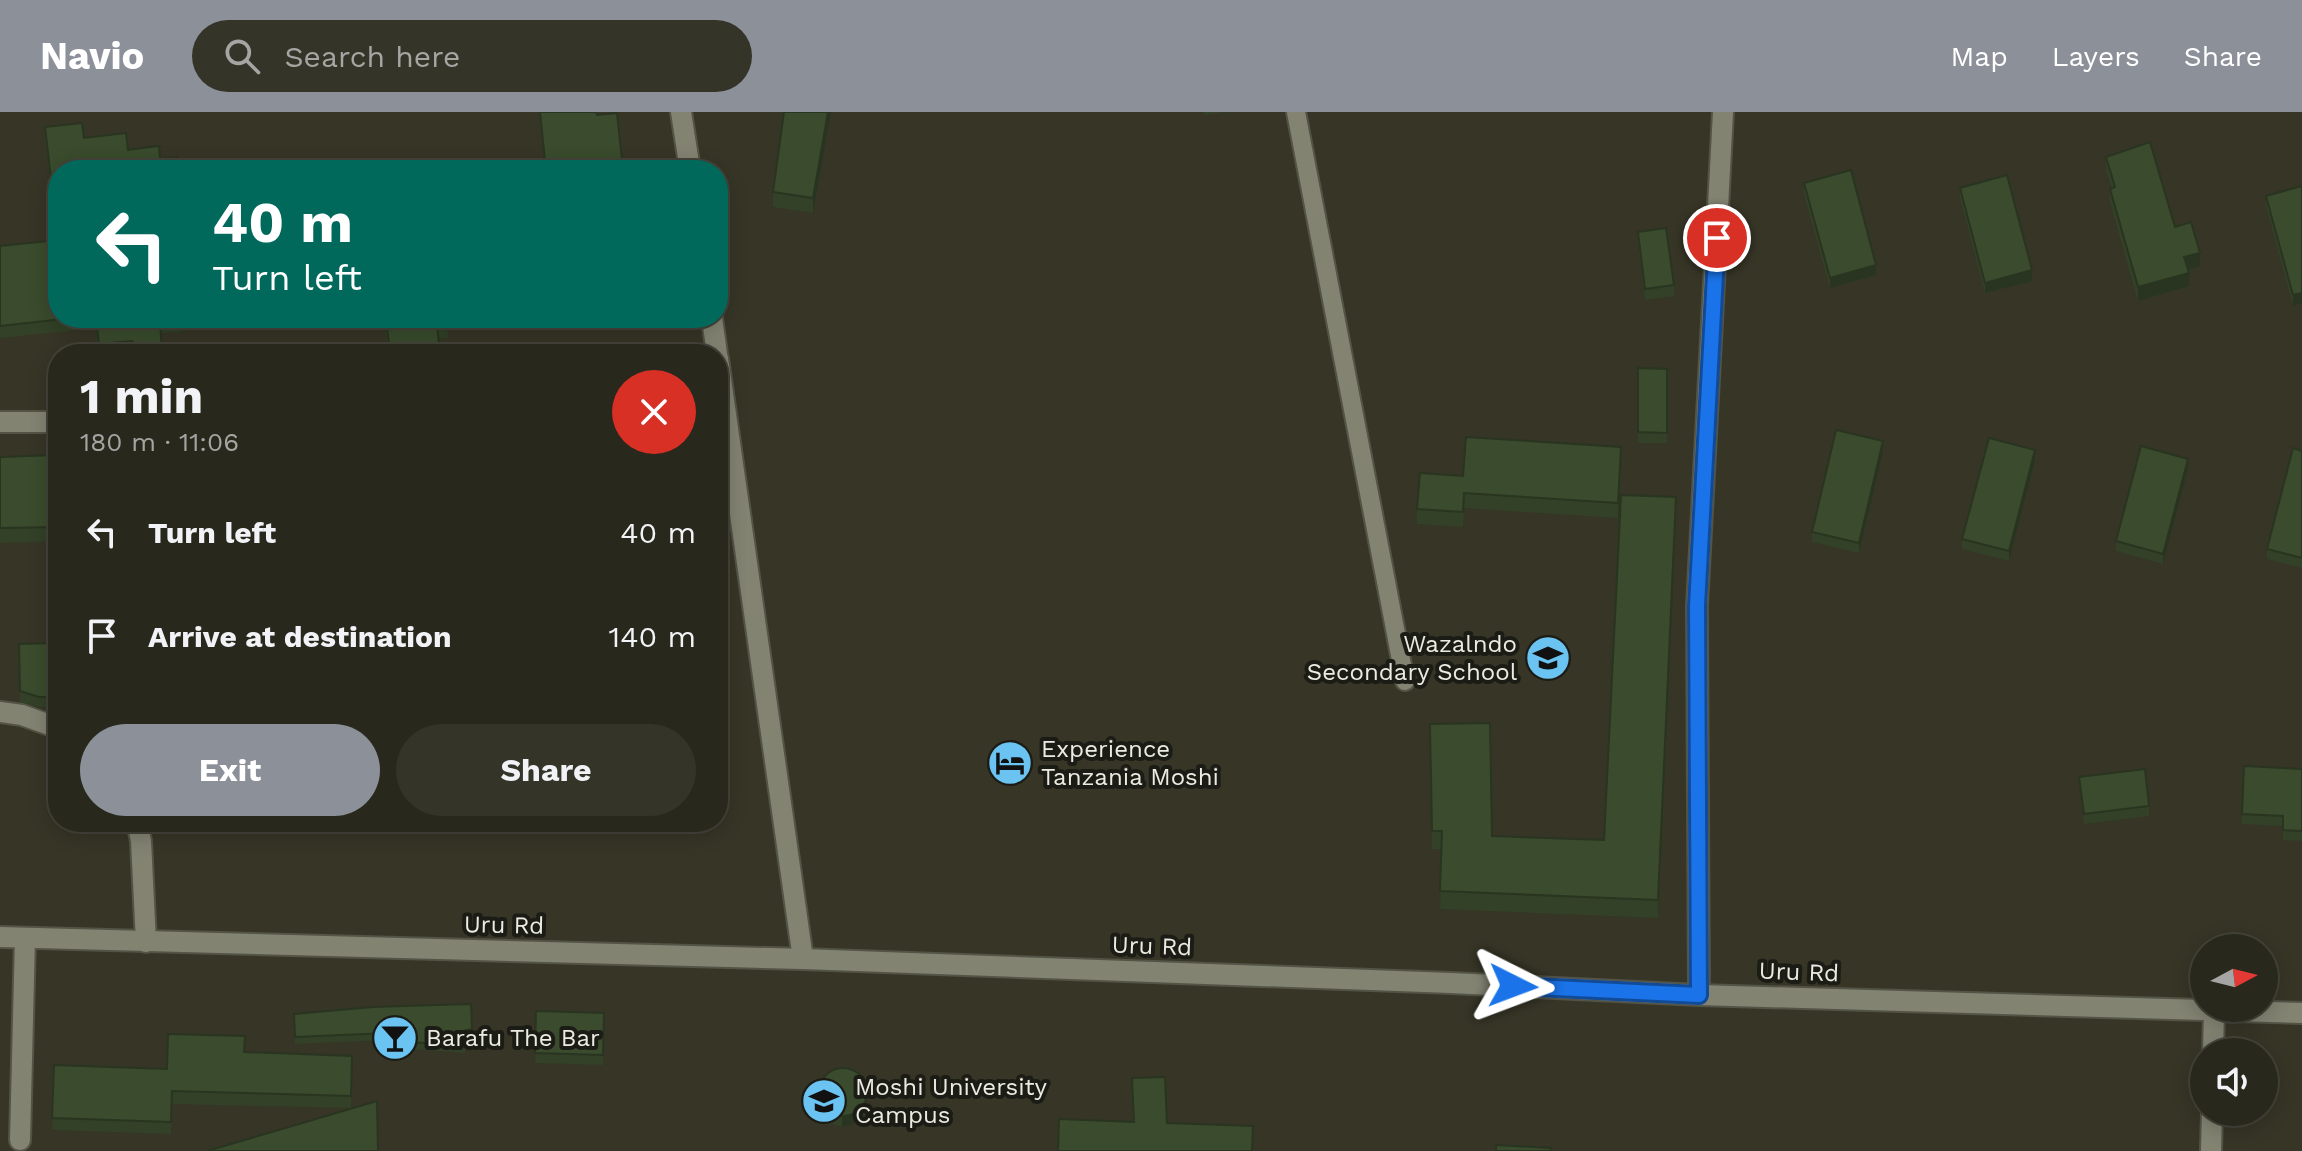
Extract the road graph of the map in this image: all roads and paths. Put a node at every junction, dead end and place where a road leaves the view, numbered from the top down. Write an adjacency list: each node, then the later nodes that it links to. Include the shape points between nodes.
1 (681, 112): 4 (street)
2 (1296, 112): 8 (lane)
3 (1723, 112): 16 (street, via 1697,606)
4 (688, 160)
5 (0, 422): 6 (street)
6 (48, 422)
7 (728, 427): 15 (street)
8 (1405, 681)
9 (0, 712): 10 (street)
10 (48, 724)
11 (139, 832): 14 (street)
12 (0, 937): 13 (street, Uru Rd)
13 (25, 938): 14 (street, Uru Rd); 21 (street)
14 (146, 942): 15 (street, Uru Rd)
15 (803, 959): 16 (street, Uru Rd)
16 (1699, 995): 17 (street, Uru Rd)
17 (2190, 1010)
18 (2278, 1012): 19 (street, Uru Rd)
19 (2302, 1013)
20 (2212, 1126): 22 (street)
21 (20, 1140)
22 (2211, 1151)

